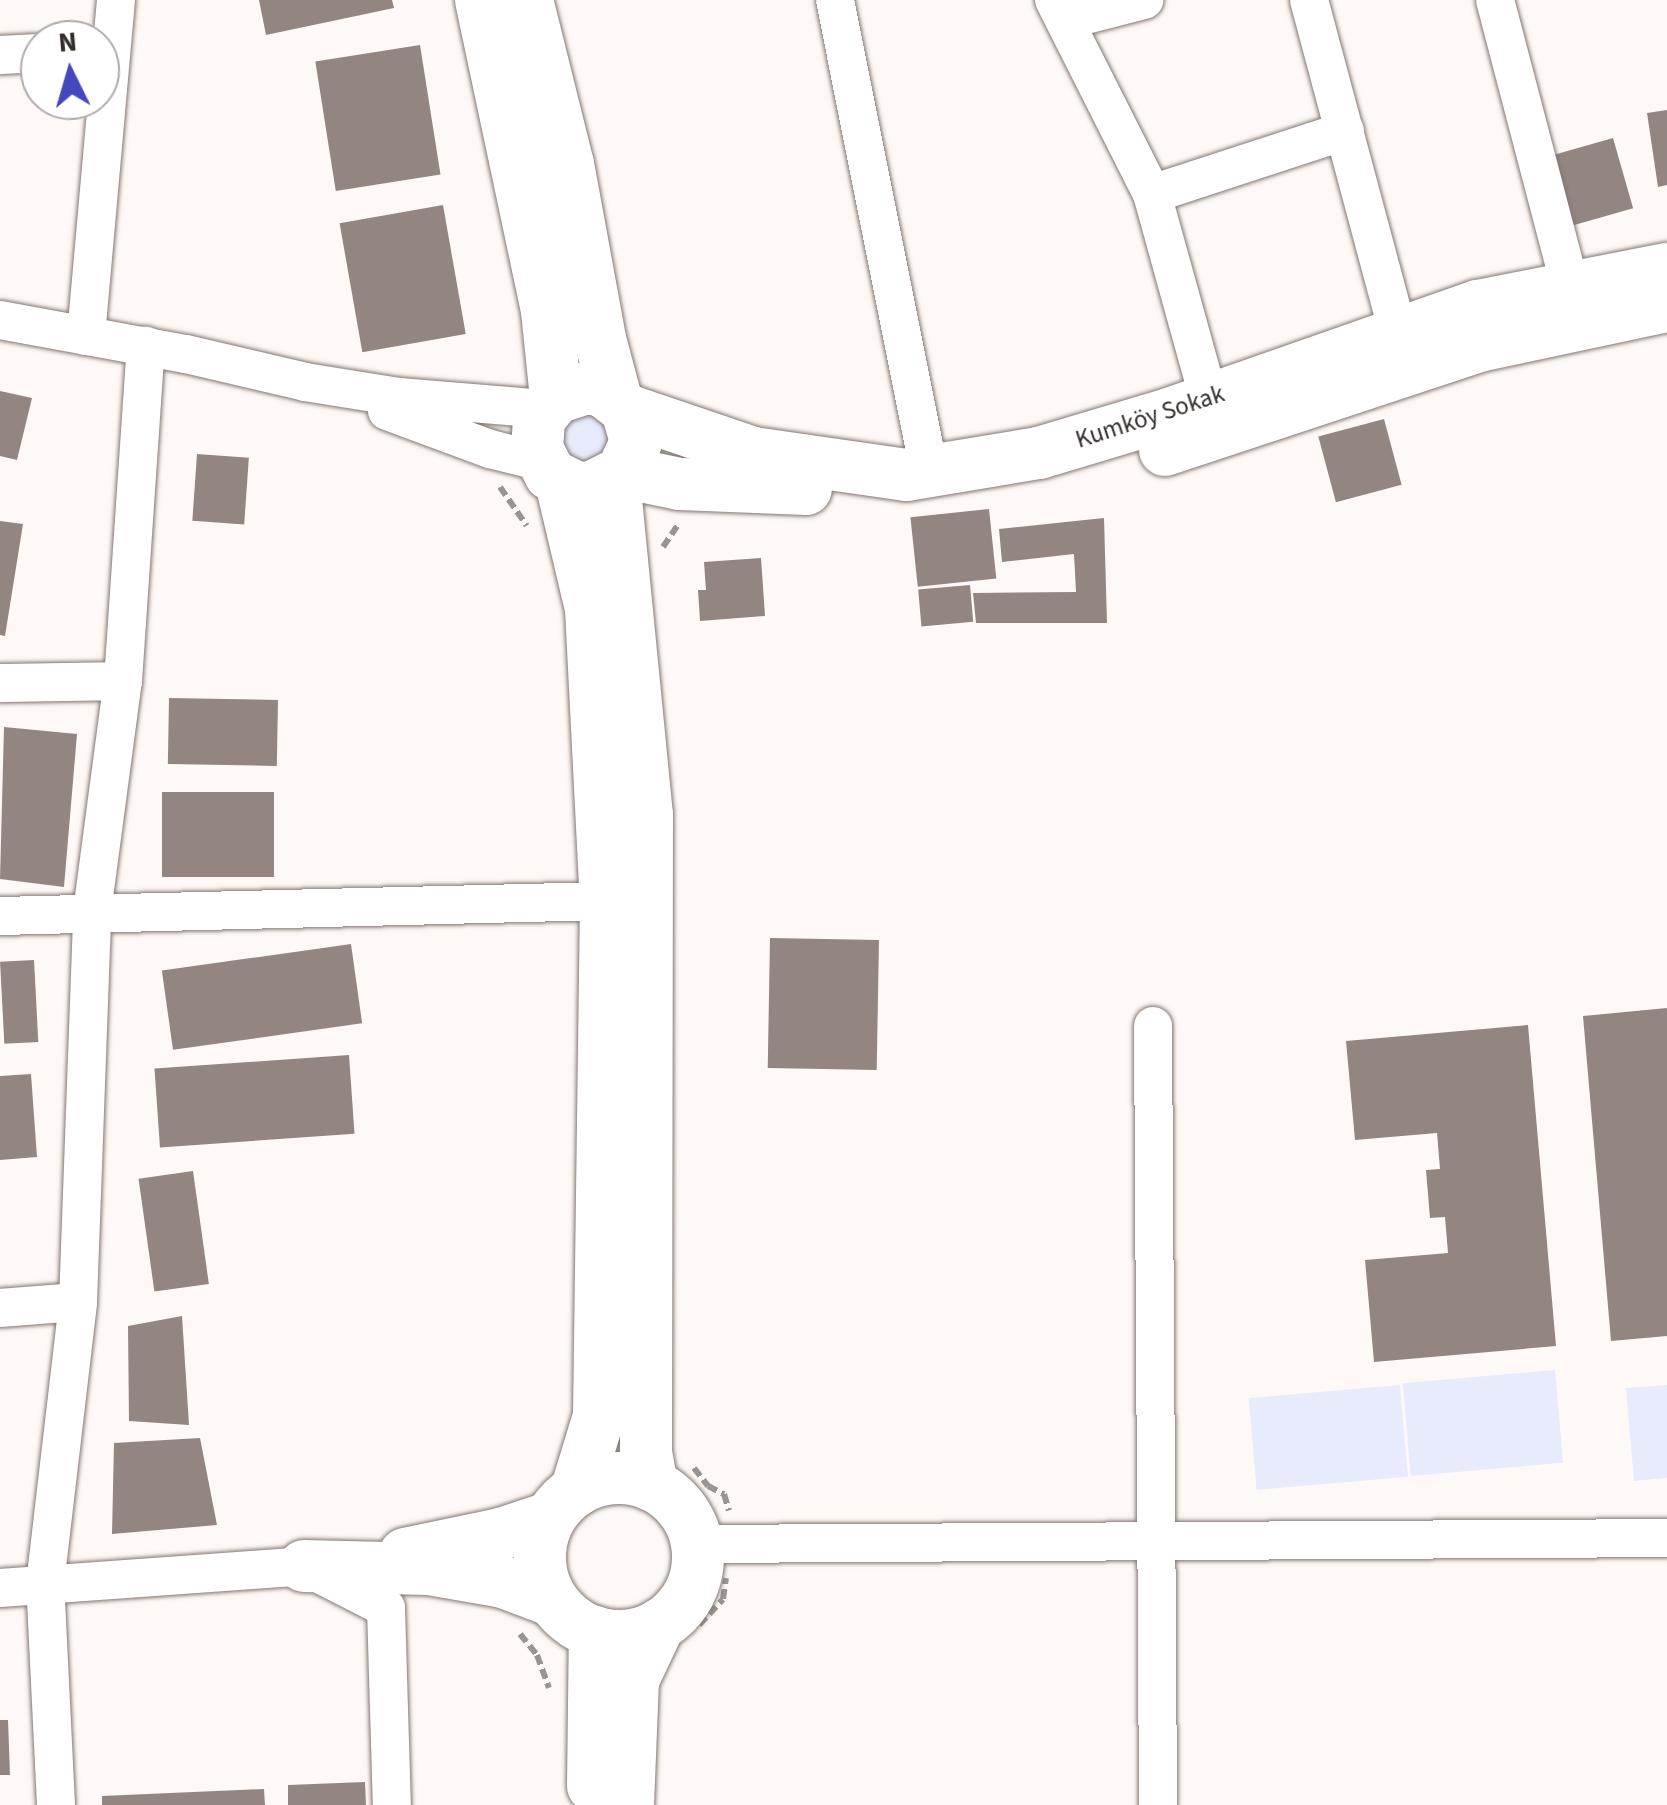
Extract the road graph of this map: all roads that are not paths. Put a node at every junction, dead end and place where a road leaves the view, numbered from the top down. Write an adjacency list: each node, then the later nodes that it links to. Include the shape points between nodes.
1 (482, 0): 20 (main road, via 547,311)
2 (527, 0): 21 (main road, via 568,164 600,339)
3 (835, 0): 22 (street)
4 (1144, 0): 7 (street)
5 (1309, 0): 9 (street)
6 (1494, 0): 12 (street)
7 (1060, 10): 10 (street)
8 (102, 120): 16 (street)
9 (1344, 132): 10 (street); 15 (street)
10 (1152, 194): 19 (street)
11 (1667, 269): 12 (main road, Kumköy Sokak)
12 (1570, 285): 15 (main road, Kumköy Sokak)
13 (1667, 306): 24 (main road, Kumköy Sokak, via 1478,346 1248,426 1038,476 872,492)
14 (0, 320): 16 (street)
15 (1398, 333): 19 (main road, Kumköy Sokak)
16 (86, 336): 17 (street)
17 (146, 346): 18 (street); 25 (street)
18 (304, 382): 20 (street, via 400,397); 23 (street)
19 (1209, 399): 22 (main road, Kumköy Sokak, via 1039,453)
20 (551, 403): 21 (main road, via 587,388); 23 (main road, via 536,434)
21 (622, 404): 22 (main road, Kumköy Sokak, via 753,453 845,469); 24 (main road, via 636,442)
22 (930, 471)
23 (552, 472): 24 (main road, via 594,487); 27 (main road, via 591,609)
24 (618, 476): 33 (main road, via 647,815 646,1452)
25 (124, 682): 26 (street); 28 (street)
26 (0, 683)
27 (606, 902): 28 (street); 34 (main road, via 600,1416)
28 (92, 912): 29 (street); 31 (street)
29 (0, 916)
30 (1153, 1026): 36 (street)
31 (78, 1302): 32 (street); 39 (street)
32 (0, 1308)
33 (652, 1486): 34 (main road, via 614,1478); 37 (main road, via 680,1506)
34 (563, 1505): 38 (main road, via 428,1551); 41 (main road, via 539,1564)
35 (1667, 1538): 36 (street)
36 (1158, 1540): 37 (street); 48 (street)
37 (698, 1544): 42 (main road, via 696,1580 685,1603)
38 (304, 1566): 39 (street); 41 (main road, via 428,1569 503,1582); 45 (street, via 386,1608)
39 (45, 1584): 40 (street); 44 (street)
40 (0, 1588)
41 (533, 1615): 43 (main road, via 564,1616)
42 (660, 1625): 43 (main road, via 642,1634); 47 (main road, via 633,1680)
43 (595, 1632): 46 (main road)
44 (56, 1805)
45 (392, 1805)
46 (593, 1805)
47 (628, 1805)
48 (1158, 1805)

